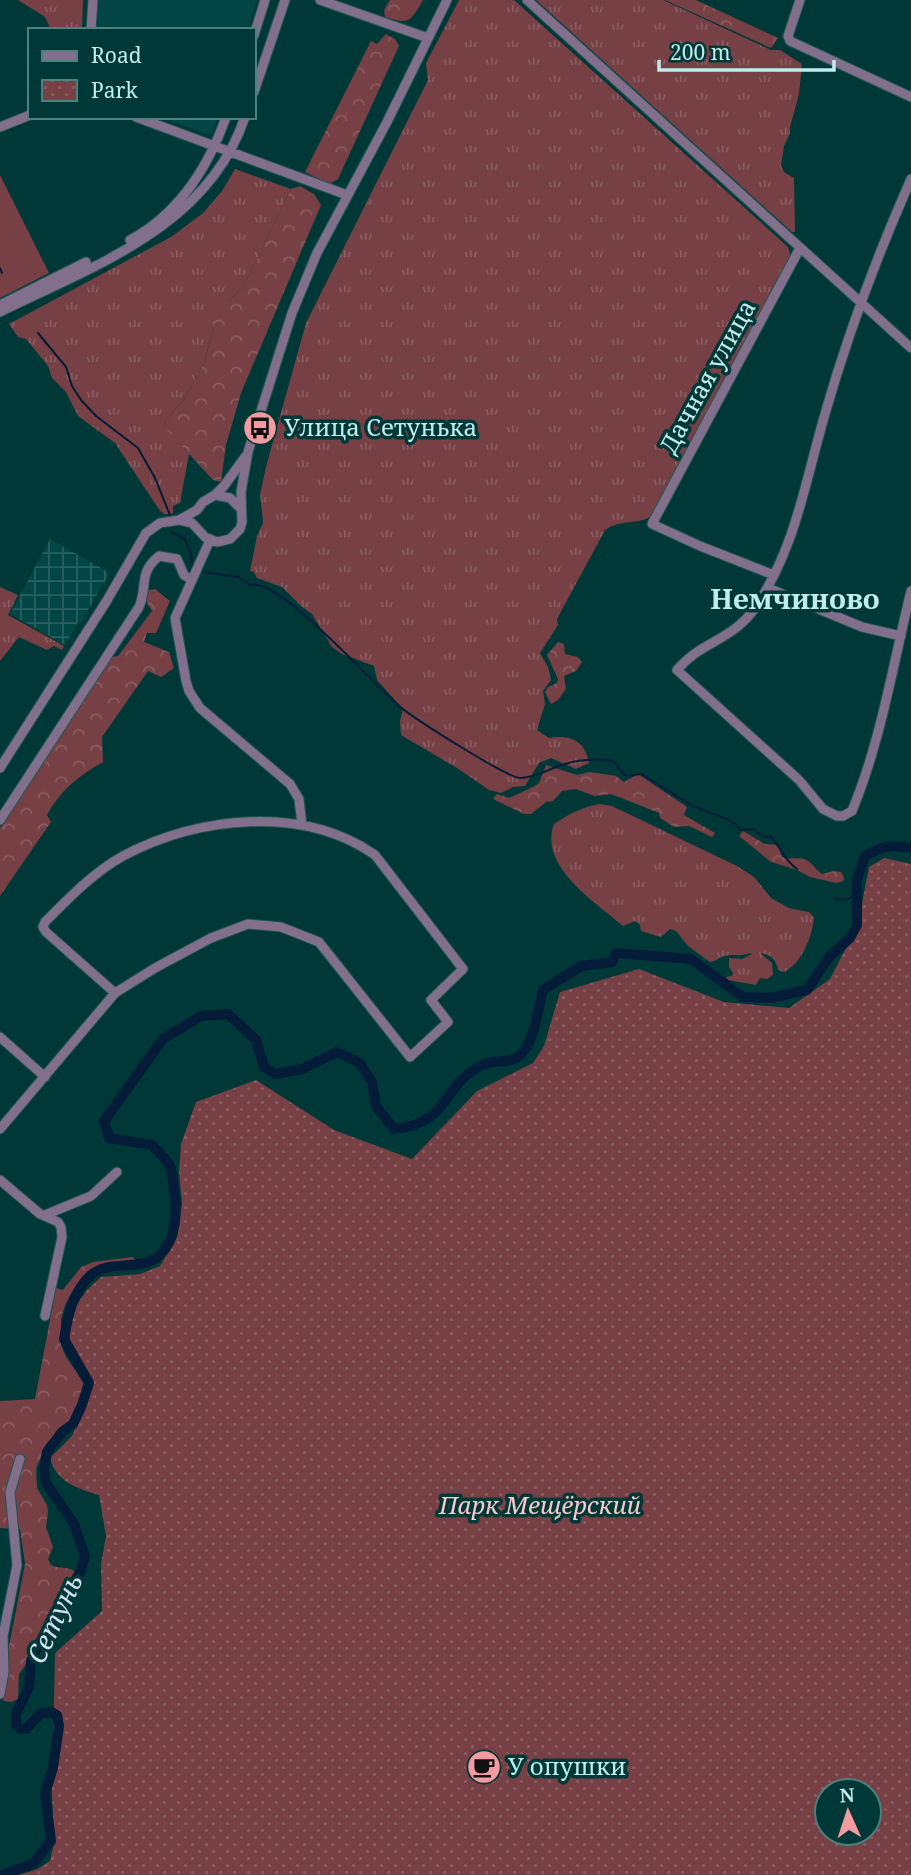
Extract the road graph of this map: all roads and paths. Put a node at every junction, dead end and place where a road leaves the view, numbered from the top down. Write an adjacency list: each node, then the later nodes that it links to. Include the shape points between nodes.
1 (93, 0): 8 (street)
2 (265, 0): 9 (street)
3 (285, 0): 11 (street)
4 (320, 0): 10 (street)
5 (447, 0): 10 (street)
6 (527, 0): 22 (street)
7 (800, 0): 12 (street, via 790,41)
8 (91, 28)
9 (256, 29)
10 (428, 38): 21 (street)
11 (256, 86)
12 (911, 97)
13 (28, 115): 17 (street)
14 (141, 119): 18 (street)
15 (225, 119): 18 (street)
16 (244, 119): 19 (street)
17 (0, 127)
18 (215, 146): 19 (street); 24 (street, via 183,197 154,224)
19 (231, 152): 21 (street); 25 (street, via 205,190 161,228)
20 (911, 179): 23 (street)
21 (347, 195): 27 (street, via 292,313)
22 (800, 248): 23 (street); 34 (street, Дачная улица, via 652,524)
23 (861, 303): 26 (street); 34 (street, via 790,544)
24 (0, 305)
25 (0, 312)
26 (911, 348)
27 (248, 452): 28 (street); 29 (street)
28 (215, 495): 29 (street, via 230,498); 30 (street)
29 (240, 508): 33 (street, via 242,522 236,535 224,541)
30 (197, 510): 31 (street); 32 (street)
31 (179, 520): 32 (street); 39 (street, via 160,523 146,533)
32 (198, 528): 33 (street)
33 (210, 540): 35 (street)
34 (774, 575): 36 (street)
35 (192, 580): 40 (street, via 184,575 177,559 159,556 153,561 146,571 139,607); 41 (street, via 175,618 189,691 200,708 290,785 299,800)
36 (768, 588): 38 (street, via 862,627); 38 (street, via 736,630 677,670 799,780 824,809 837,816 848,814 857,800)
37 (911, 591): 38 (street)
38 (901, 636)
39 (0, 768)
40 (0, 820)
41 (302, 825): 42 (street, via 243,822 162,837 121,857 76,891 43,927); 42 (street, via 359,844 376,855 463,970 431,1000 447,1022 410,1057 319,942 281,927 248,924 211,938)
42 (115, 993): 44 (street)
43 (0, 1037): 44 (street)
44 (45, 1077): 45 (street)
45 (0, 1129)
46 (117, 1172): 48 (street, via 90,1196)
47 (0, 1180): 48 (street)
48 (45, 1215): 49 (street, via 58,1222 62,1231)
49 (45, 1317)
50 (20, 1459): 51 (street, via 10,1492 17,1565 3,1636)
51 (0, 1694)

